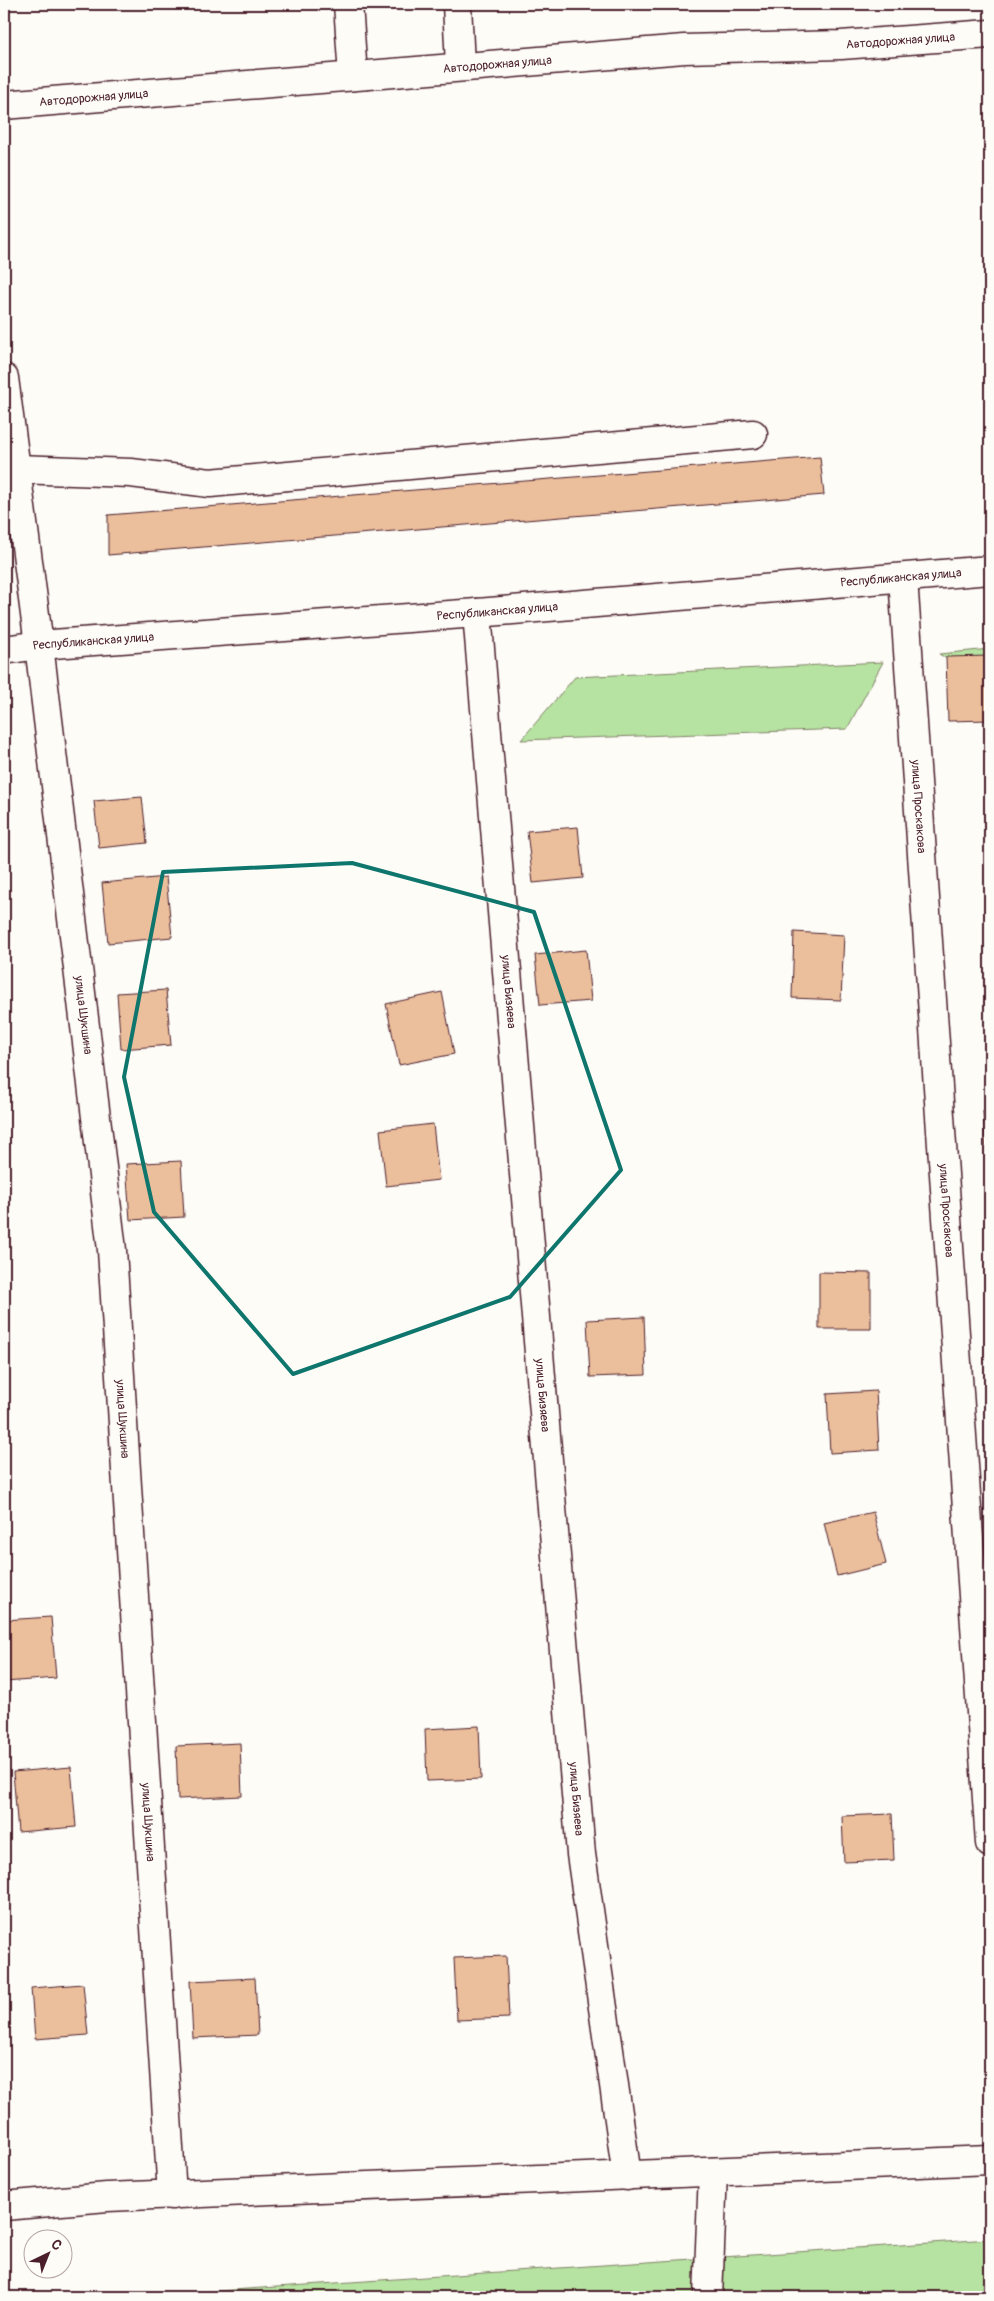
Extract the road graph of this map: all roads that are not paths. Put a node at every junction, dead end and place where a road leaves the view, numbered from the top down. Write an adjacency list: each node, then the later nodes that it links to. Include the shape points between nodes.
1 (348, 4): 5 (street)
2 (457, 4): 4 (street)
3 (990, 34): 4 (street, Автодорожная улица, via 841,45 684,49)
4 (460, 66): 5 (street, Автодорожная улица)
5 (353, 76): 6 (street, Автодорожная улица)
6 (4, 105)
7 (4, 378): 9 (street, улица Шукшина)
8 (753, 434): 9 (street, via 210,483 131,473)
9 (16, 470): 13 (street, улица Шукшина)
10 (990, 570): 11 (street, Республиканская улица)
11 (903, 578): 12 (street, Республиканская улица); 15 (street, улица Проскакова)
12 (477, 613): 13 (street, Республиканская улица); 18 (street, улица Бизяева, via 581,1854)
13 (39, 645): 14 (street, Республиканская улица); 19 (street, улица Шукшина, via 112,1250)
14 (4, 650)
15 (990, 1843)
16 (990, 2160): 17 (street)
17 (713, 2172): 18 (street); 21 (street)
18 (627, 2176): 19 (street)
19 (172, 2195): 20 (street)
20 (4, 2206)
21 (708, 2297)

